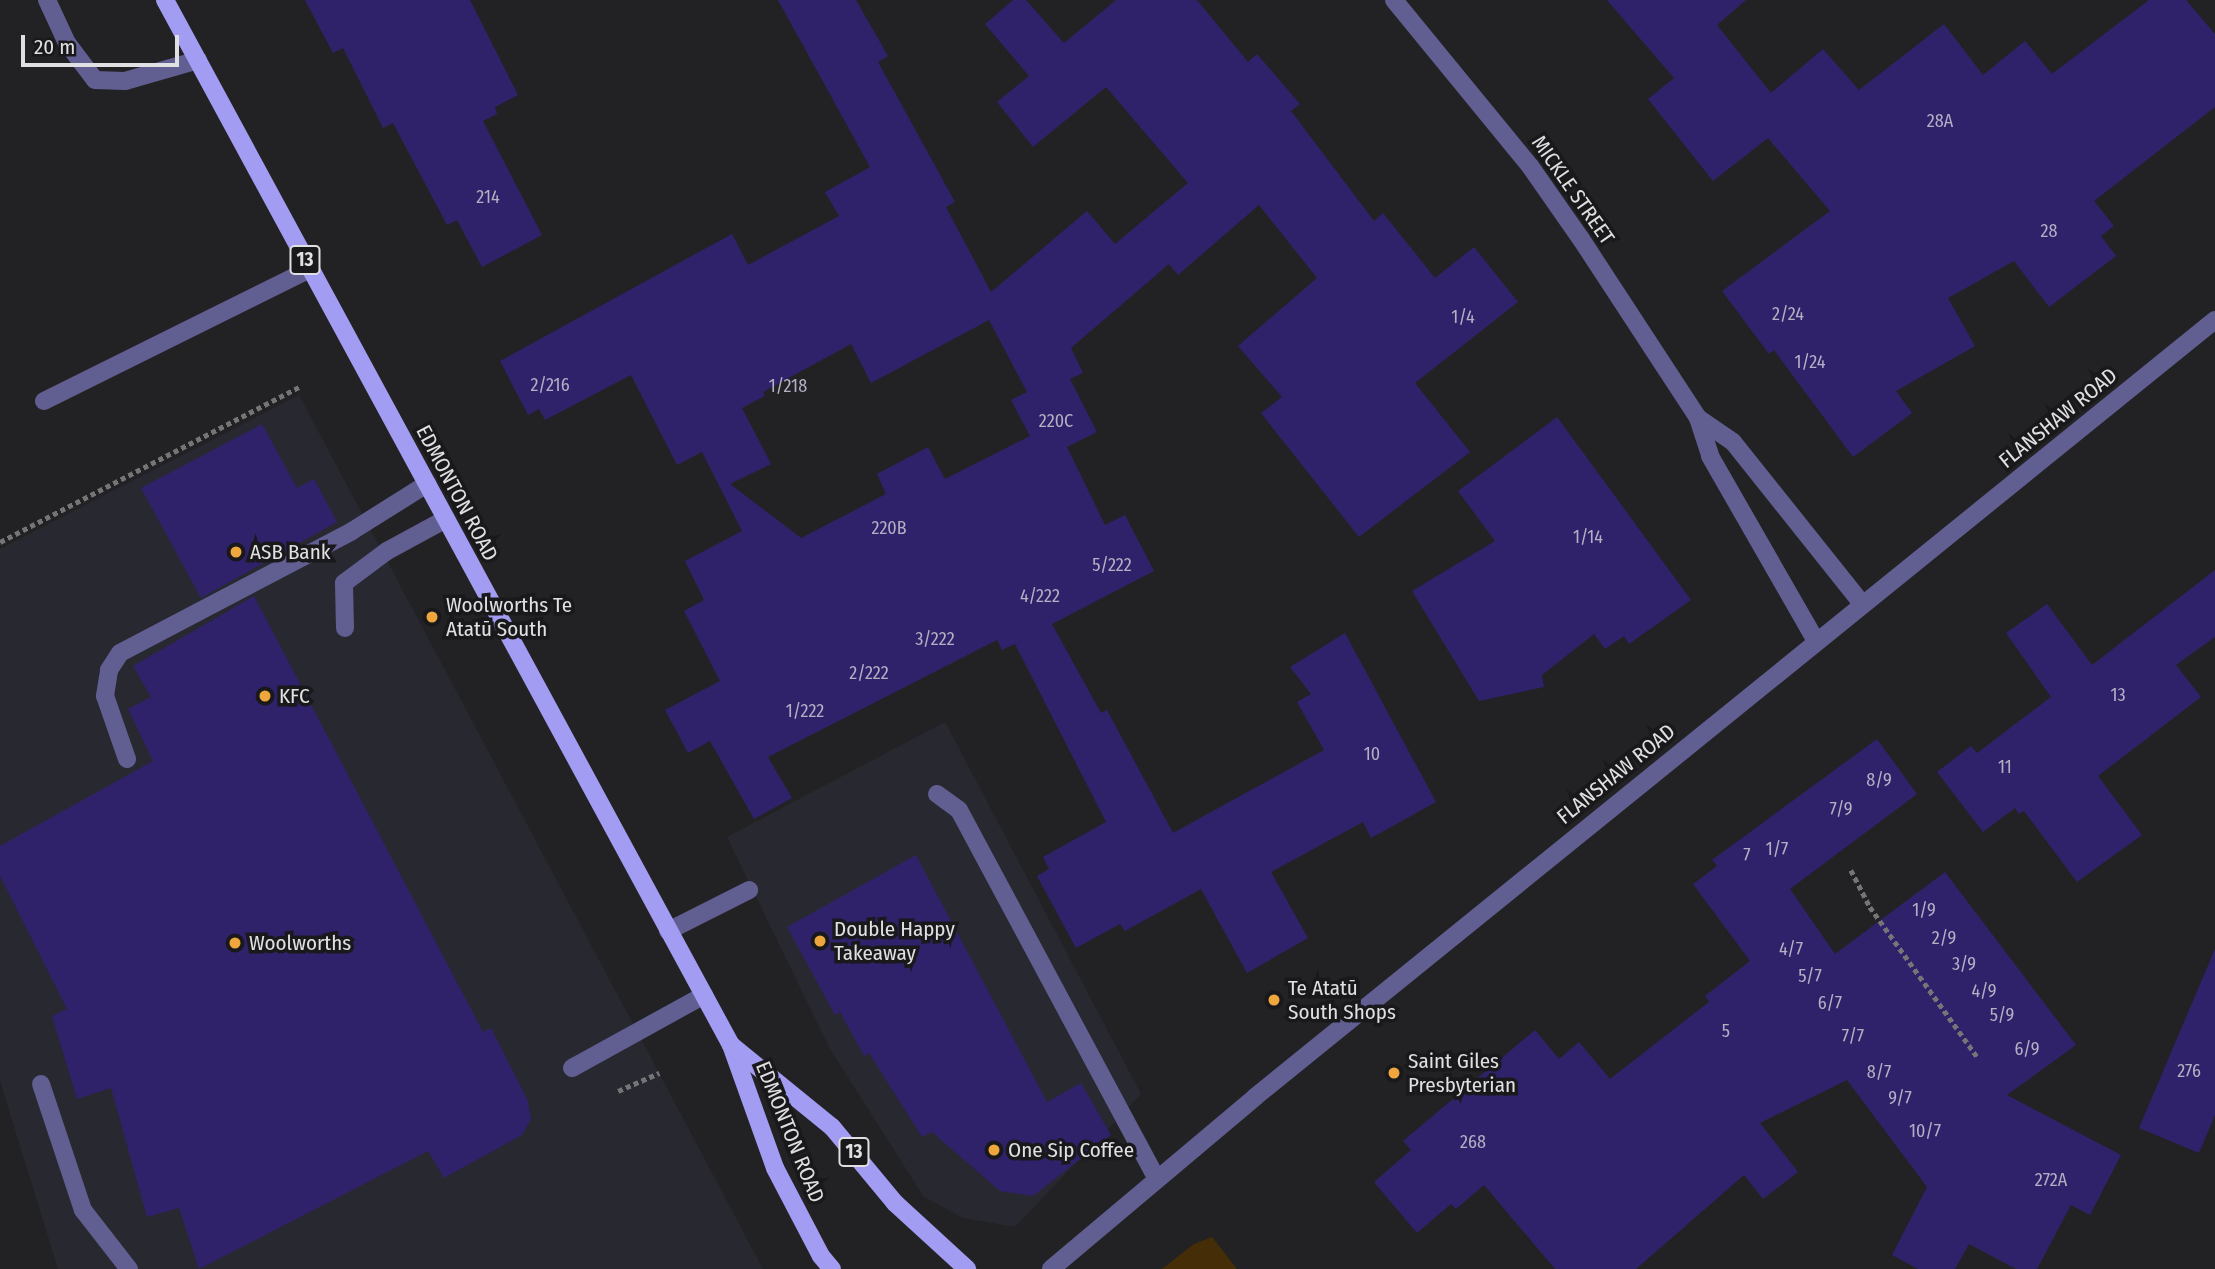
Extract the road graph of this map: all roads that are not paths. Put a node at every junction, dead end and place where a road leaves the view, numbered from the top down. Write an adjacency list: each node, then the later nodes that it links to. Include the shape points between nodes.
1 (47, 0): 4 (street, via 67,43 95,80 125,82)
2 (164, 0): 4 (main road, EDMONTON ROAD / 13)
3 (1394, 0): 8 (street, MICKLE STREET, via 1530,166)
4 (198, 61): 5 (main road, EDMONTON ROAD / 13)
5 (310, 269): 7 (street); 9 (main road, EDMONTON ROAD / 13)
6 (2215, 320): 11 (street, FLANSHAW ROAD)
7 (44, 401)
8 (1698, 418): 11 (street, MICKLE STREET, via 1732,442); 13 (street, MICKLE STREET, via 1710,456)
9 (427, 484): 10 (main road, EDMONTON ROAD / 13); 14 (street, via 352,531 120,653 109,670 105,696)
10 (446, 519): 12 (street, via 387,551 344,583); 17 (main road, EDMONTON ROAD / 13)
11 (1863, 605): 13 (street, FLANSHAW ROAD)
12 (345, 628)
13 (1816, 641): 22 (street, FLANSHAW ROAD)
14 (127, 759)
15 (937, 794): 22 (street, via 959,810)
16 (749, 890): 17 (street)
17 (668, 931): 18 (main road, EDMONTON ROAD / 13)
18 (704, 995): 19 (main road, EDMONTON ROAD / 13); 20 (street)
19 (731, 1045): 24 (main road, EDMONTON ROAD / 13, via 775,1168); 25 (main road, EDMONTON ROAD / 13, via 832,1126 895,1203)
20 (572, 1068)
21 (41, 1084): 23 (street, via 83,1210)
22 (1157, 1179): 26 (street, FLANSHAW ROAD)
23 (129, 1269)
24 (832, 1269)
25 (967, 1269)
26 (1051, 1269)

